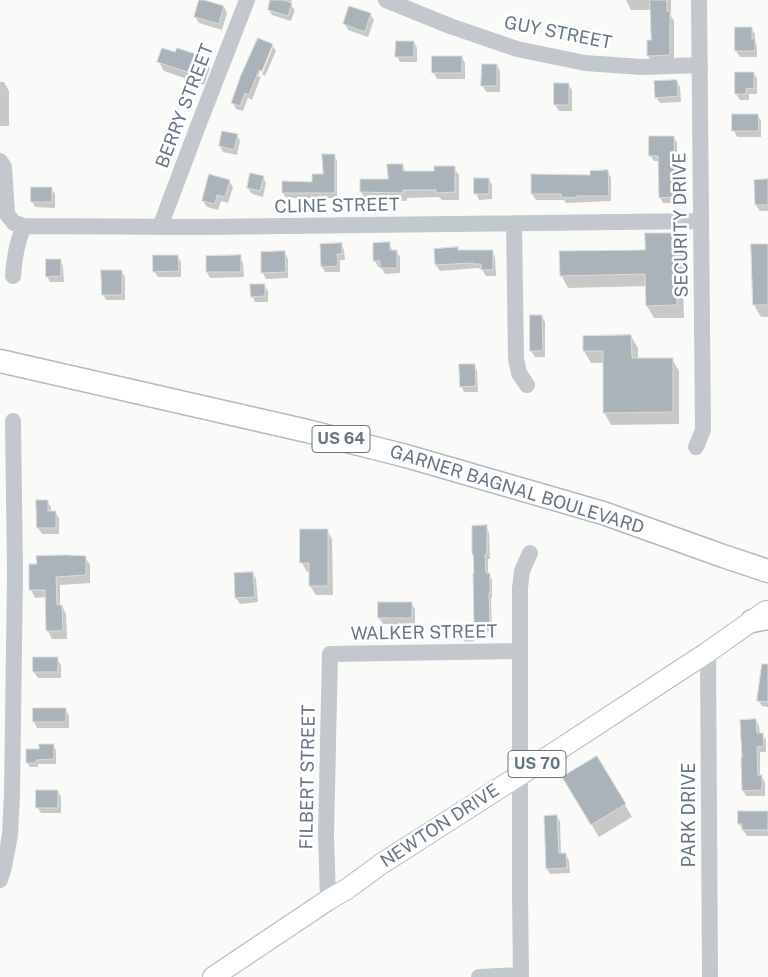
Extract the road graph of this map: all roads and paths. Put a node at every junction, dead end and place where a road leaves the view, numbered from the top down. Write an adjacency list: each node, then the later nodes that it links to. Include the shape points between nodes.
1 (247, 0): 9 (street, BERRY STREET)
2 (386, 0): 4 (street, GUY STREET, via 516,49 585,63 642,67)
3 (699, 0): 4 (street, SECURITY DRIVE)
4 (700, 65): 6 (street, SECURITY DRIVE)
5 (0, 161): 8 (street, via 4,167 7,214)
6 (702, 221): 7 (street, CLINE STREET); 14 (street, SECURITY DRIVE, via 704,430)
7 (514, 224): 9 (street, CLINE STREET); 12 (street, via 516,358 519,373)
8 (24, 226): 9 (street, CLINE STREET); 10 (street, via 16,250)
9 (160, 227)
10 (13, 276)
11 (0, 361): 16 (highway, GARNER BAGNAL BOULEVARD / US 64, via 406,456 603,514)
12 (527, 385)
13 (13, 421): 21 (street, via 15,573)
14 (696, 447)
15 (530, 552): 18 (street, via 522,571 520,588)
16 (768, 571)
17 (762, 616): 19 (main road, NEWTON DRIVE / US 70)
18 (519, 651): 20 (street, WALKER STREET); 22 (street)
19 (708, 652): 22 (main road, NEWTON DRIVE / US 70); 28 (street, PARK DRIVE)
20 (330, 654): 24 (street, FILBERT STREET, via 326,834)
21 (6, 725): 23 (street, via 12,795 10,835)
22 (520, 774): 24 (main road, NEWTON DRIVE / US 70); 25 (street)
23 (0, 880)
24 (328, 900): 26 (main road, NEWTON DRIVE / US 70)
25 (521, 976): 27 (street)
26 (213, 977)
27 (480, 977)
28 (710, 977)

